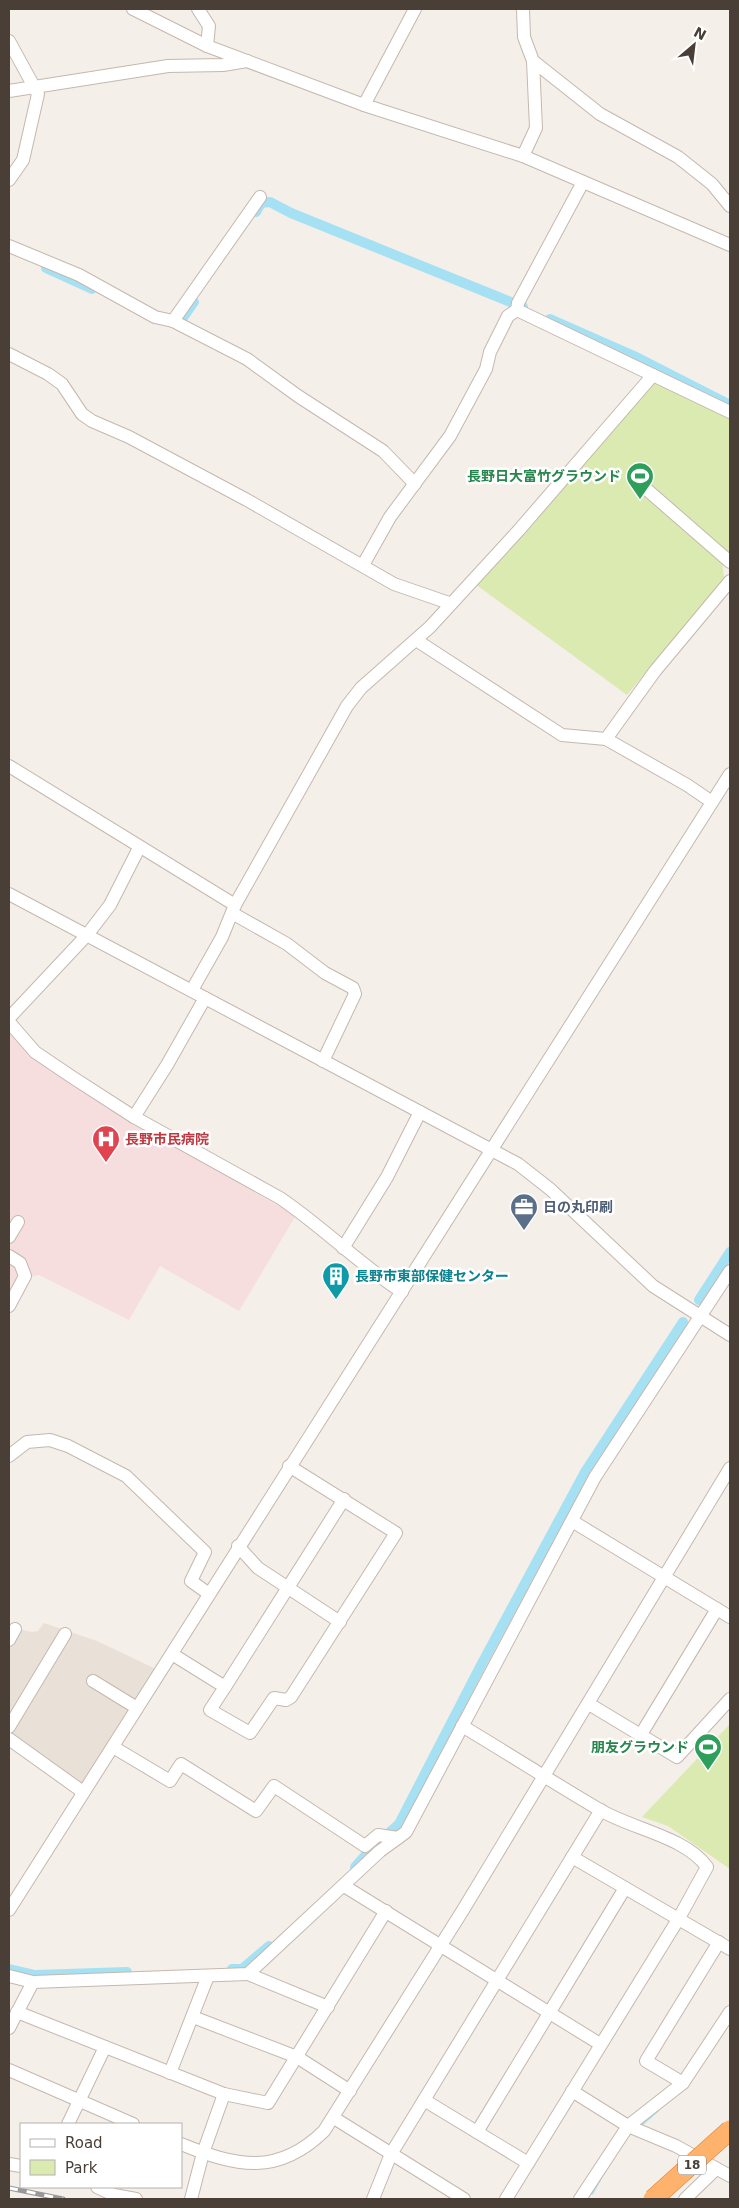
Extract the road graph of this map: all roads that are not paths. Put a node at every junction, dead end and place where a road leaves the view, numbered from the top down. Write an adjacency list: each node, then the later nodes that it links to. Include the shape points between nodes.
1 (133, 9): 6 (street)
2 (198, 9): 6 (street, via 209,26)
3 (415, 9): 11 (street)
4 (523, 9): 8 (street, via 524,37)
5 (9, 42): 9 (street)
6 (207, 46): 7 (street)
7 (249, 60): 9 (street, via 223,65 168,66); 11 (street)
8 (532, 61): 12 (street, via 536,128); 16 (street, via 600,114 678,157 712,184)
9 (36, 88): 10 (street); 13 (street, via 38,94 23,160)
10 (9, 91)
11 (364, 104): 12 (street)
12 (524, 156): 14 (street)
13 (9, 180)
14 (583, 182): 17 (street); 19 (street)
15 (260, 197): 20 (street)
16 (730, 206)
17 (730, 245)
18 (9, 246): 20 (street, via 78,275 155,317)
19 (518, 307): 22 (street); 25 (street, via 508,316 490,352 486,369 454,428)
20 (174, 321): 25 (street, via 247,359 383,451)
21 (9, 354): 27 (street, via 62,384 82,414 92,421 129,437)
22 (653, 375): 23 (street); 29 (street, via 519,530)
23 (730, 412)
24 (637, 481): 26 (street)
25 (415, 484): 27 (street, via 390,517)
26 (730, 562)
27 (363, 565): 29 (street, via 394,584)
28 (730, 581): 31 (street, via 655,671)
29 (449, 603): 30 (street)
30 (416, 640): 31 (street, via 562,735); 37 (street, via 361,688 347,706)
31 (606, 739): 34 (street)
32 (9, 766): 35 (street)
33 (730, 774): 34 (street)
34 (712, 802): 46 (street)
35 (139, 848): 37 (street); 38 (street, via 110,905)
36 (9, 894): 38 (street)
37 (234, 909): 39 (street); 43 (street, via 325,973 353,988 354,994)
38 (87, 935): 39 (street); 41 (street)
39 (192, 990): 40 (street)
40 (205, 998): 43 (street); 45 (street)
41 (9, 1018)
42 (9, 1022): 45 (street, via 35,1052)
43 (323, 1061): 44 (street)
44 (420, 1112): 46 (street); 49 (street, via 387,1177)
45 (134, 1117): 49 (street, via 280,1198)
46 (492, 1150): 52 (street); 54 (street, via 518,1164 550,1189 653,1286)
47 (18, 1222): 48 (street)
48 (9, 1237)
49 (343, 1248): 52 (street)
50 (9, 1256): 53 (street, via 20,1263 25,1276)
51 (730, 1271): 54 (street)
52 (402, 1292): 57 (street)
53 (9, 1306)
54 (701, 1316): 55 (street); 60 (street, via 595,1477)
55 (730, 1334)
56 (9, 1456): 64 (street, via 27,1442 50,1440 126,1476 205,1552 192,1581)
57 (289, 1466): 59 (street); 61 (street)
58 (730, 1468): 62 (street)
59 (344, 1499): 63 (street); 67 (street, via 396,1533)
60 (572, 1521): 62 (street); 75 (street)
61 (238, 1546): 63 (street, via 258,1568); 64 (street)
62 (664, 1578): 65 (street); 73 (street)
63 (289, 1588): 67 (street); 71 (street)
64 (208, 1594): 69 (street)
65 (716, 1609): 66 (street); 77 (street)
66 (730, 1617)
67 (340, 1622): 71 (street, via 291,1697 286,1700 274,1698 250,1733 210,1710)
68 (65, 1634): 76 (street)
69 (172, 1654): 71 (street); 74 (street)
70 (93, 1681): 74 (street)
71 (225, 1687)
72 (730, 1699): 77 (street, via 677,1757)
73 (589, 1704): 77 (street); 80 (street)
74 (137, 1708): 79 (street)
75 (462, 1726): 80 (street); 83 (street, via 406,1832)
76 (9, 1727)
77 (640, 1736)
78 (9, 1739): 81 (street)
79 (114, 1747): 81 (street); 83 (street, via 170,1780 181,1764 256,1811 274,1786 365,1846 378,1835)
80 (544, 1775): 82 (street); 90 (street)
81 (83, 1792): 87 (street)
82 (601, 1810): 84 (street); 89 (street, via 628,1825 671,1839 707,1867)
83 (398, 1838): 85 (street)
84 (572, 1858): 86 (street); 95 (street)
85 (344, 1886): 88 (street); 92 (street)
86 (625, 1888): 89 (street); 100 (street)
87 (9, 1910)
88 (386, 1911): 90 (street); 97 (street)
89 (678, 1918): 91 (street); 103 (street)
90 (440, 1945): 95 (street); 109 (street)
91 (725, 1946): 108 (street, via 646,2061)
92 (248, 1974): 94 (street); 97 (street)
93 (9, 1976): 96 (street)
94 (208, 1976): 96 (street); 101 (street)
95 (497, 1980): 100 (street); 112 (street)
96 (32, 1982): 98 (street)
97 (328, 2007): 105 (street)
98 (17, 2012): 102 (street); 104 (street)
99 (730, 2012): 108 (street)
100 (550, 2013): 103 (street); 119 (street)
101 (193, 2017): 105 (street); 107 (street)
102 (9, 2028)
103 (600, 2044): 110 (street)
104 (105, 2047): 107 (street); 113 (street)
105 (297, 2057): 109 (street); 111 (street, via 268,2103)
106 (9, 2070): 113 (street)
107 (170, 2073): 111 (street)
108 (683, 2083): 117 (street)
109 (350, 2091): 114 (street)
110 (572, 2091): 117 (street); 123 (street)
111 (224, 2094): 121 (street)
112 (424, 2100): 119 (street); 122 (street)
113 (78, 2102): 115 (street); 116 (street)
114 (334, 2118): 121 (street, via 308,2147 279,2161 250,2164); 122 (street)
115 (68, 2123)
116 (130, 2123)
117 (628, 2126): 124 (street, via 676,2146); 132 (street)
118 (730, 2130): 133 (highway, 18, bridge)
119 (477, 2132): 123 (street)
120 (182, 2144): 121 (street)
121 (203, 2153): 128 (street)
122 (391, 2154): 129 (street); 130 (street)
123 (528, 2163): 131 (street)
124 (716, 2169): 125 (street); 134 (street)
125 (730, 2176)
126 (99, 2188): 127 (street)
127 (136, 2199)
128 (191, 2199)
129 (373, 2199)
130 (464, 2199)
131 (506, 2199)
132 (580, 2199)
133 (654, 2199)
134 (685, 2199)

